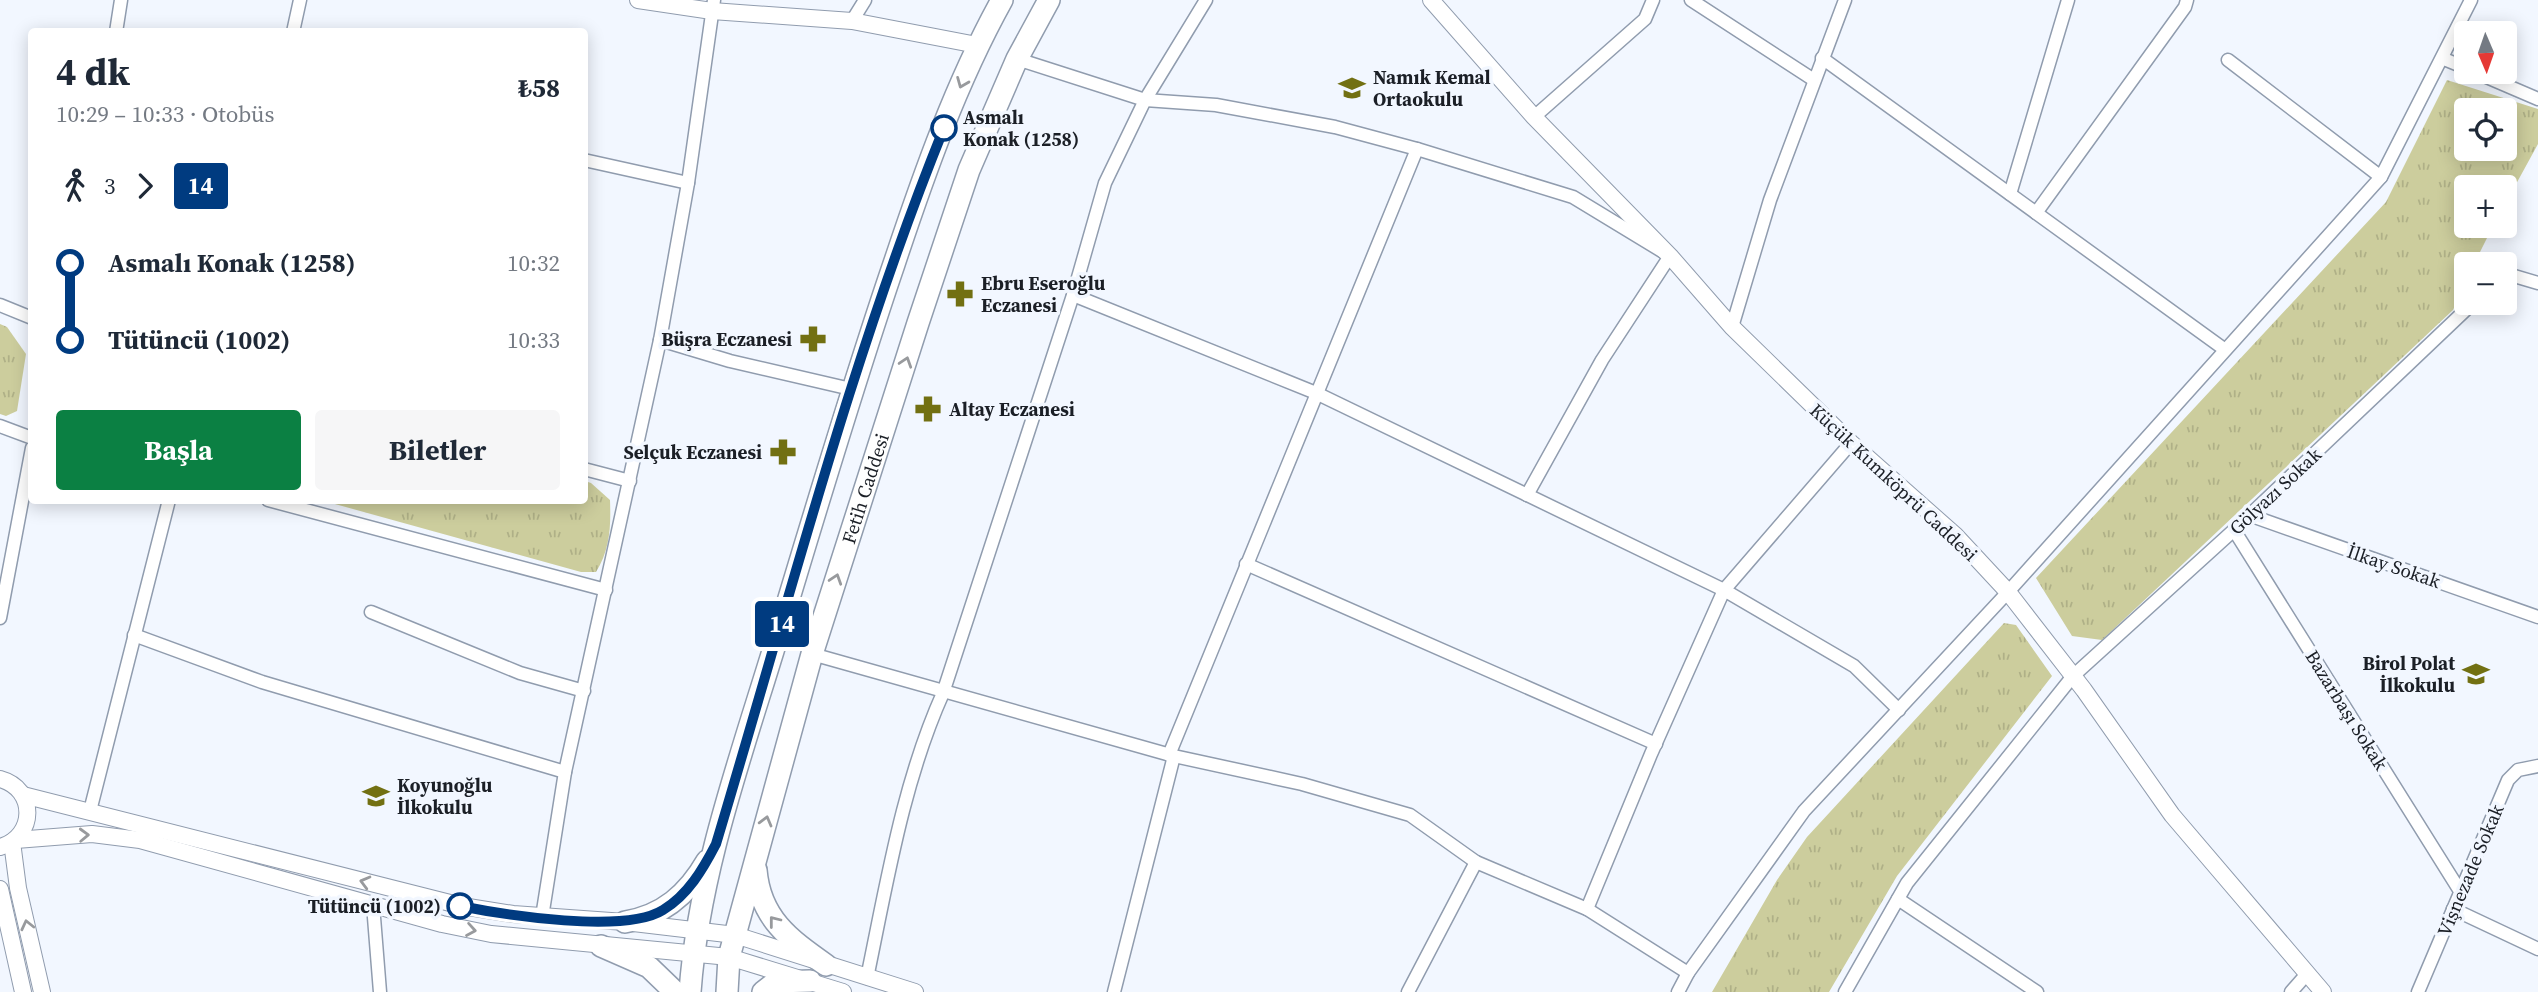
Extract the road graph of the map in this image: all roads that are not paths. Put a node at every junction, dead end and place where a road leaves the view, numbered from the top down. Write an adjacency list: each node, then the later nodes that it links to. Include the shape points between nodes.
1 (121, 0): 17 (street)
2 (300, 0): 18 (street)
3 (638, 0): 15 (street)
4 (865, 0): 16 (street)
5 (1002, 0): 19 (main road, Fetih Caddesi)
6 (1049, 0): 21 (main road, Fetih Caddesi)
7 (1206, 0): 28 (street)
8 (1431, 0): 29 (street, Küçük Kumköprü Caddesi)
9 (1691, 0): 25 (street)
10 (1845, 0): 20 (street)
11 (2068, 0): 34 (street)
12 (2187, 0): 35 (street)
13 (2471, 0): 22 (street)
14 (1650, 2): 29 (street, via 1645,19)
15 (713, 5): 16 (street); 33 (street)
16 (852, 21): 19 (street)
17 (117, 28)
18 (294, 28)
19 (977, 45): 46 (main road, Fetih Caddesi, one-way to 46, via 917,196)
20 (1822, 58): 25 (street); 34 (street)
21 (1017, 59): 28 (street); 67 (main road, Fetih Caddesi, one-way to 21, via 965,183)
22 (2444, 59): 24 (street); 32 (street)
23 (2228, 60): 32 (street)
24 (2454, 63)
25 (1814, 80): 43 (street, via 1770,201)
26 (2502, 84): 27 (street)
27 (2538, 99)
28 (1145, 100): 30 (street, via 1230,108 1335,127); 39 (street, via 1105,183)
29 (1534, 117): 36 (street, Küçük Kumköprü Caddesi)
30 (1417, 149): 36 (street, via 1573,197); 47 (street)
31 (588, 161): 33 (street)
32 (2381, 177): 45 (street)
33 (688, 183): 44 (street)
34 (2010, 194): 35 (street)
35 (2036, 213): 45 (street)
36 (1670, 256): 43 (street, Küçük Kumköprü Caddesi); 54 (street, via 1602,360)
37 (2517, 277): 38 (street)
38 (2538, 283)
39 (1073, 295): 47 (street); 70 (street)
40 (0, 305): 42 (street)
41 (2460, 315): 57 (street, Gölyazı Sokak)
42 (28, 316)
43 (1732, 327): 50 (street, Küçük Kumköprü Caddesi)
44 (660, 340): 46 (street); 53 (street)
45 (2224, 349): 62 (street)
46 (851, 389): 80 (main road, Fetih Caddesi)
47 (1316, 393): 54 (street); 59 (street)
48 (0, 426): 49 (street)
49 (28, 436)
50 (1851, 443): 61 (street); 62 (street, Küçük Kumköprü Caddesi, via 1955,535)
51 (28, 470): 65 (street)
52 (588, 470): 53 (street)
53 (630, 481): 60 (street)
54 (1527, 495): 61 (street)
55 (168, 504): 66 (street)
56 (283, 504): 60 (street)
57 (2249, 515): 58 (street, Gölyazı Sokak); 64 (street, İlkay Sokak)
58 (2234, 530): 68 (street, Gölyazı Sokak); 84 (street, Bazarbaşı Sokak)
59 (1246, 564): 72 (street); 73 (street)
60 (607, 590): 69 (street)
61 (1724, 590): 71 (street, via 1854,666); 72 (street)
62 (2008, 592): 68 (street, Küçük Kumköprü Caddesi); 71 (street)
63 (371, 612): 69 (street, via 520,673)
64 (2538, 617)
65 (0, 618)
66 (134, 635): 75 (street, via 262,682); 78 (street)
67 (812, 654): 70 (street); 81 (main road, Fetih Caddesi, one-way to 67)
68 (2073, 676): 85 (street, Gölyazı Sokak); 99 (street, Küçük Kumköprü Caddesi, via 2172,815)
69 (584, 691): 75 (street)
70 (943, 693): 73 (street); 100 (street, via 895,840)
71 (1899, 710): 98 (street, via 1804,811)
72 (1656, 744): 87 (street)
73 (1172, 756): 82 (street, via 1302,784 1410,816); 111 (street)
74 (2538, 766): 84 (street, Vişnezade Sokak, via 2518,770 2508,780)
75 (565, 772): 89 (street)
76 (0, 779): 77 (street)
77 (23, 795): 78 (street); 79 (street, via 27,823)
78 (90, 811): 89 (street, one-way to 78, via 453,904)
79 (9, 843): 86 (street, one-way to 86, via 92,834 140,840); 103 (street, one-way to 79)
80 (716, 844): 90 (main road, via 696,879 674,903 645,919); 91 (main road, Fetih Caddesi)
81 (759, 848): 92 (main road, Fetih Caddesi); 97 (main road, one-way to 81, via 782,932 766,910 758,889)
82 (1476, 862): 87 (street); 112 (street)
83 (0, 890): 102 (street)
84 (2460, 891): 88 (street, Vişnezade Sokak)
85 (1898, 899): 114 (street, Gölyazı Sokak); 115 (street)
86 (373, 905): 93 (street, one-way to 93, via 467,930); 104 (street)
87 (1587, 909): 98 (street)
88 (2453, 909): 94 (street); 118 (street, Vişnezade Sokak)
89 (542, 917): 90 (street)
90 (625, 922): 91 (street)
91 (697, 930): 92 (street); 95 (main road, Fetih Caddesi)
92 (735, 935): 96 (main road, Fetih Caddesi); 97 (street)
93 (601, 946): 95 (street); 105 (main road, via 649,967)
94 (2538, 948)
95 (693, 954): 96 (street); 106 (main road, Fetih Caddesi)
96 (729, 957): 101 (street); 107 (main road, Fetih Caddesi)
97 (826, 965): 100 (street)
98 (1688, 973): 113 (street)
99 (2306, 975): 116 (street); 117 (street, Küçük Kumköprü Caddesi)
100 (867, 978): 110 (street)
101 (810, 981): 108 (main road, via 776,982); 109 (street)
102 (23, 992)
103 (42, 992)
104 (380, 992)
105 (675, 992)
106 (690, 992)
107 (727, 992)
108 (763, 992)
109 (843, 992)
110 (915, 992)
111 (1114, 992)
112 (1408, 992)
113 (1678, 992)
114 (1844, 992)
115 (2037, 992)
116 (2291, 992)
117 (2323, 992)
118 (2418, 992)

